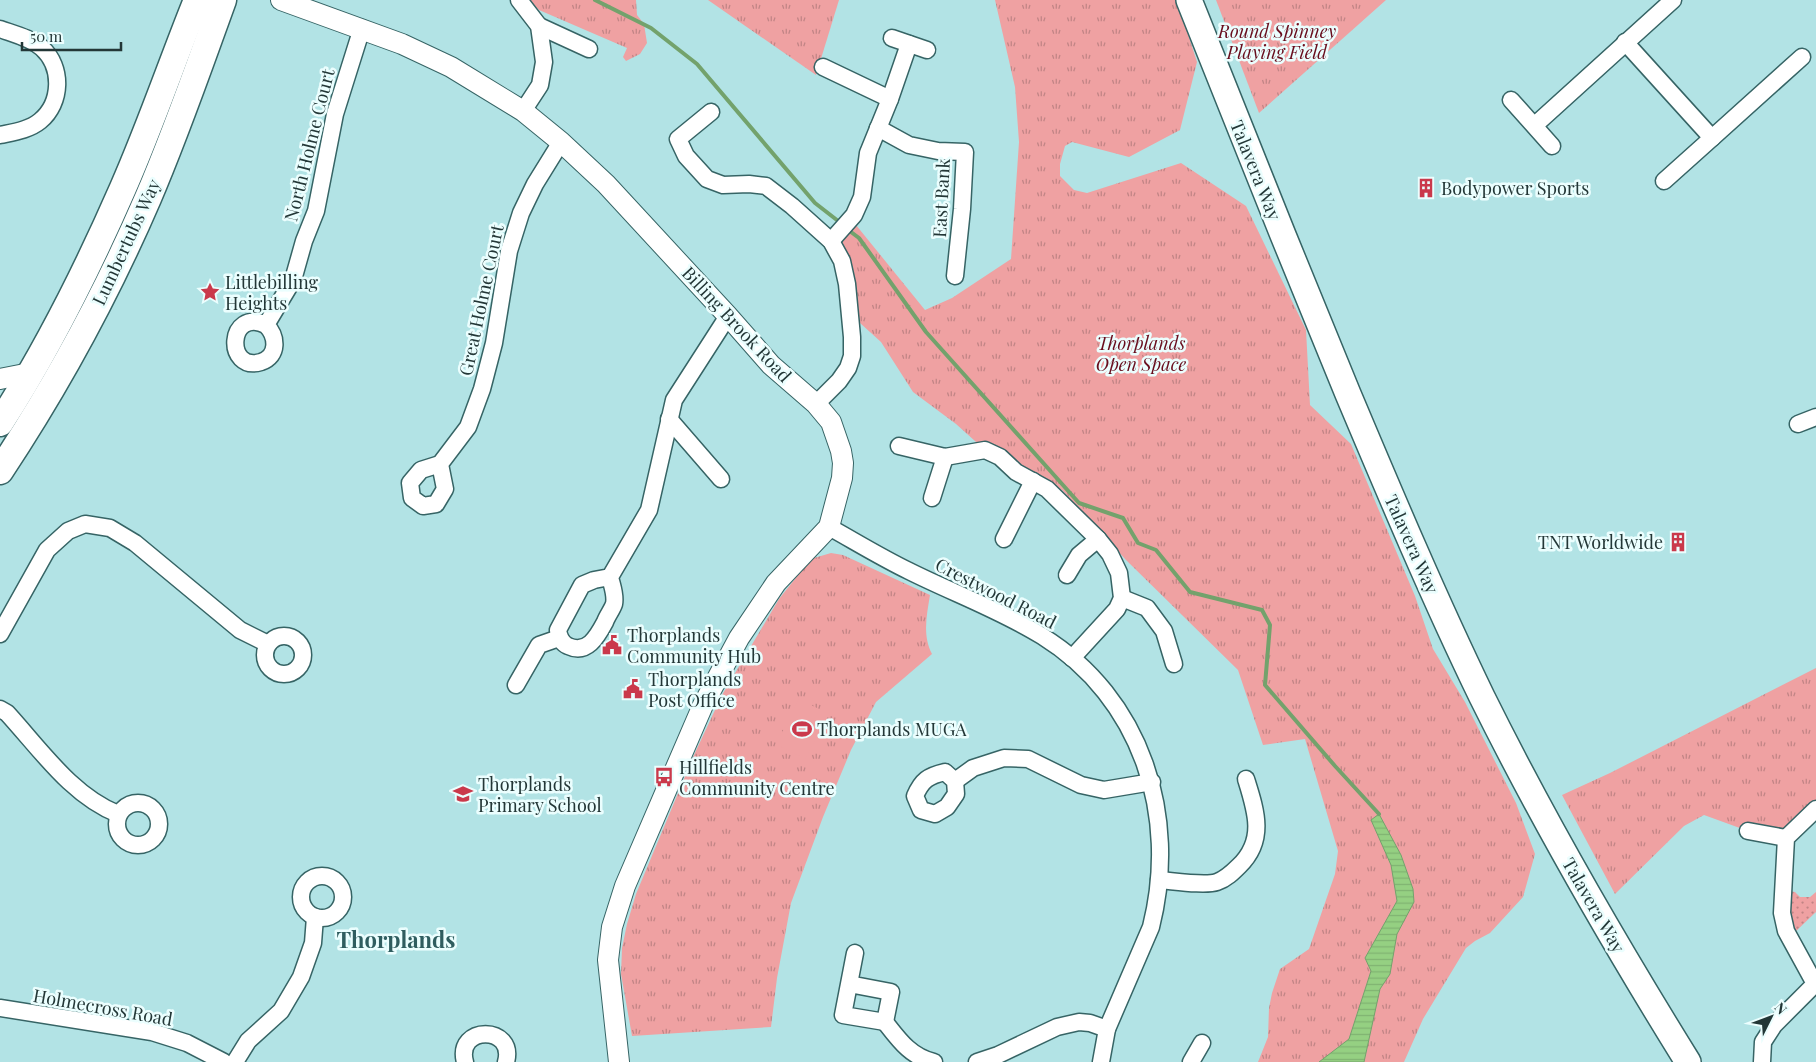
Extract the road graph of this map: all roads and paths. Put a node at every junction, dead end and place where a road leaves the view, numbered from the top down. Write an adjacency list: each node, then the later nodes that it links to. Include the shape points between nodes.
1 (197, 0): 32 (highway, Lumbertubs Way, via 124,187)
2 (223, 0): 39 (highway, Lumbertubs Way, via 148,198 90,320)
3 (281, 0): 8 (street, Billing Brook Road)
4 (519, 0): 7 (street)
5 (1189, 0): 85 (main road, Talavera Way, via 1277,224 1428,583 1520,772)
6 (1673, 0): 11 (street)
7 (539, 26): 13 (street); 19 (street, via 544,62 540,85)
8 (362, 28): 19 (street, Billing Brook Road, via 451,67); 31 (street, North Holme Court, via 335,114 316,211 292,280)
9 (0, 29): 23 (street, via 32,42 47,53 56,70 58,88 52,106 41,121 24,130)
10 (892, 38): 12 (street)
11 (1626, 42): 21 (street); 24 (street)
12 (909, 44): 14 (street); 17 (street)
13 (590, 49)
14 (927, 50)
15 (1802, 57): 24 (street)
16 (823, 66): 17 (street)
17 (890, 99): 22 (street)
18 (1511, 100): 21 (street)
19 (523, 112): 25 (street, Billing Brook Road)
20 (711, 112): 28 (street, via 678,140 686,156 707,180 723,185 766,186)
21 (1535, 126): 26 (street)
22 (878, 128): 28 (street, via 868,153 862,197 854,215); 29 (street, East Bank, via 909,145 965,152)
23 (0, 135)
24 (1712, 138): 27 (street)
25 (561, 142): 30 (street, Billing Brook Road, via 606,184); 42 (street, Great Holme Court, via 521,213 509,251 494,344 482,390 468,427)
26 (1552, 146)
27 (1664, 181)
28 (831, 241): 34 (street, via 842,260 847,284 852,356 839,381)
29 (956, 276)
30 (728, 316): 34 (street, Billing Brook Road, via 771,365); 37 (street, via 674,400)
31 (266, 325)
32 (30, 373): 33 (street); 36 (highway, Lumbertubs Way)
33 (0, 379)
34 (816, 404): 47 (street, Billing Brook Road, via 831,422 842,451 842,478)
35 (1816, 417): 38 (street)
36 (1, 418): 39 (street)
37 (669, 419): 44 (street); 51 (street, via 648,510)
38 (1798, 424)
39 (27, 431): 43 (highway, Lumbertubs Way)
40 (899, 446): 41 (street)
41 (945, 457): 45 (street, via 985,450 1000,456 1016,472); 46 (street)
42 (440, 464)
43 (0, 471)
44 (722, 479)
45 (1033, 481): 48 (street); 49 (street, via 1047,489)
46 (932, 498)
47 (829, 527): 56 (street, Crestwood Road, via 908,571 1010,618 1043,636); 80 (street, Billing Brook Road, via 776,583 739,638 703,705 625,886 612,927 608,960)
48 (1004, 539)
49 (1098, 539): 50 (street, via 1079,556); 52 (street, via 1119,573)
50 (1067, 575)
51 (610, 577): 54 (street, via 582,585 558,630); 54 (street, via 614,604 591,643 576,649)
52 (1122, 598): 56 (street, via 1117,609); 57 (street, via 1147,608 1164,630)
53 (0, 634): 55 (street, via 47,550 68,531 85,524 110,528 135,543 240,630)
54 (559, 638): 58 (street, via 540,645)
55 (268, 644)
56 (1072, 658): 62 (street, Crestwood Road, via 1119,711)
57 (1174, 664)
58 (516, 685)
59 (0, 709): 64 (street, via 74,786 104,809)
60 (954, 780): 62 (street, via 973,768 1004,758 1028,759 1081,785 1104,790)
61 (1246, 780): 67 (street, via 1256,811 1256,836 1248,857 1232,874 1217,882)
62 (1152, 782): 67 (street, Crestwood Road, via 1161,834)
63 (1816, 808): 66 (street)
64 (118, 814)
65 (1748, 831): 66 (street)
66 (1786, 838): 71 (street, via 1782,913 1786,931)
67 (1159, 880): 74 (street, Crestwood Road, via 1151,927)
68 (315, 917): 77 (street, via 313,942 301,977 280,1011 248,1041)
69 (855, 953): 70 (street)
70 (849, 984): 73 (street, via 891,992); 73 (street, via 843,1015)
71 (1815, 985): 86 (street, via 1774,1025 1763,1042)
72 (0, 1008): 76 (street, Holmecross Road, via 152,1032 187,1043)
73 (885, 1022): 81 (street, via 907,1050)
74 (1107, 1029): 82 (street, via 1079,1022 1057,1027); 83 (street, Crestwood Road)
75 (1202, 1043): 84 (street)
76 (224, 1062)
77 (235, 1062)
78 (465, 1062): 79 (street, via 467,1044 472,1038 486,1034 503,1042)
79 (506, 1062)
80 (619, 1062)
81 (934, 1062)
82 (977, 1062)
83 (1101, 1062)
84 (1191, 1062)
85 (1688, 1062)
86 (1762, 1062)

